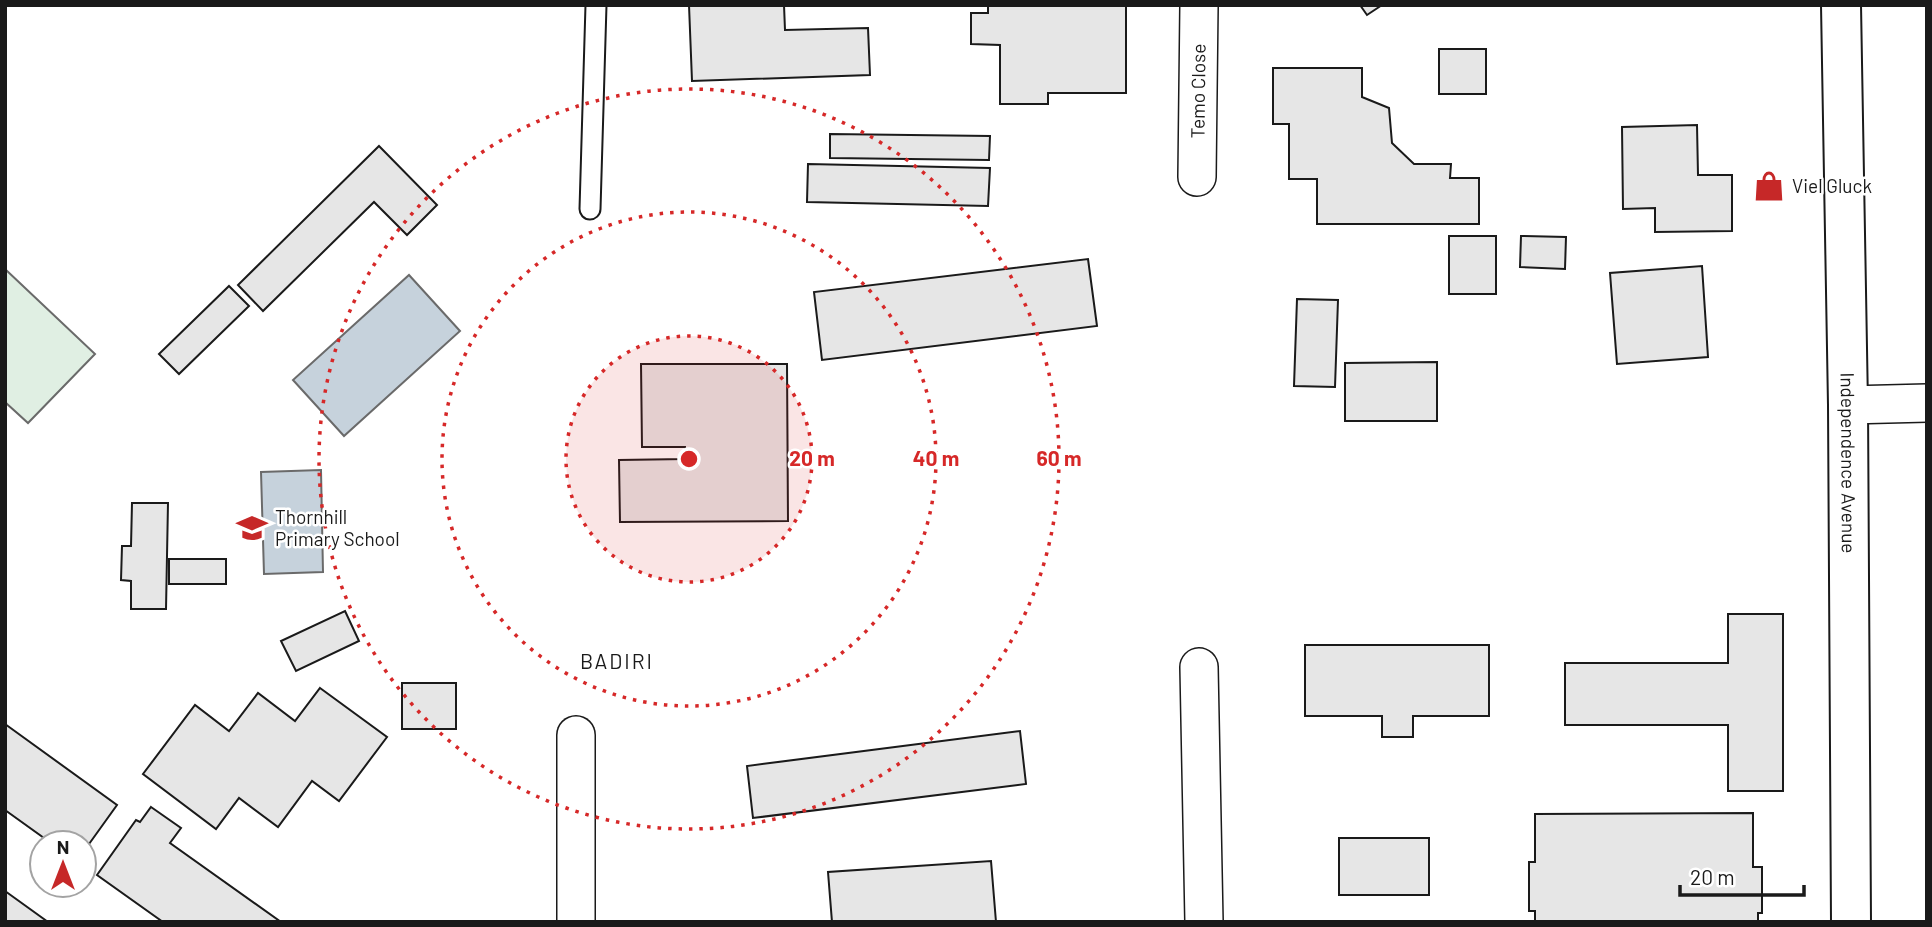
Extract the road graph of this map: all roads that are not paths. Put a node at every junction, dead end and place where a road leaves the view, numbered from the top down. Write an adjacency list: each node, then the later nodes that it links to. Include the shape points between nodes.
1 (596, 5): 5 (lane)
2 (1199, 5): 4 (street, Temo Close)
3 (1841, 5): 7 (street, Independence Avenue)
4 (1197, 177)
5 (590, 209)
6 (1927, 403): 7 (street)
7 (1848, 405): 12 (street, Independence Avenue)
8 (1199, 667): 11 (street)
9 (576, 735): 10 (street)
10 (576, 922)
11 (1204, 922)
12 (1851, 922)

